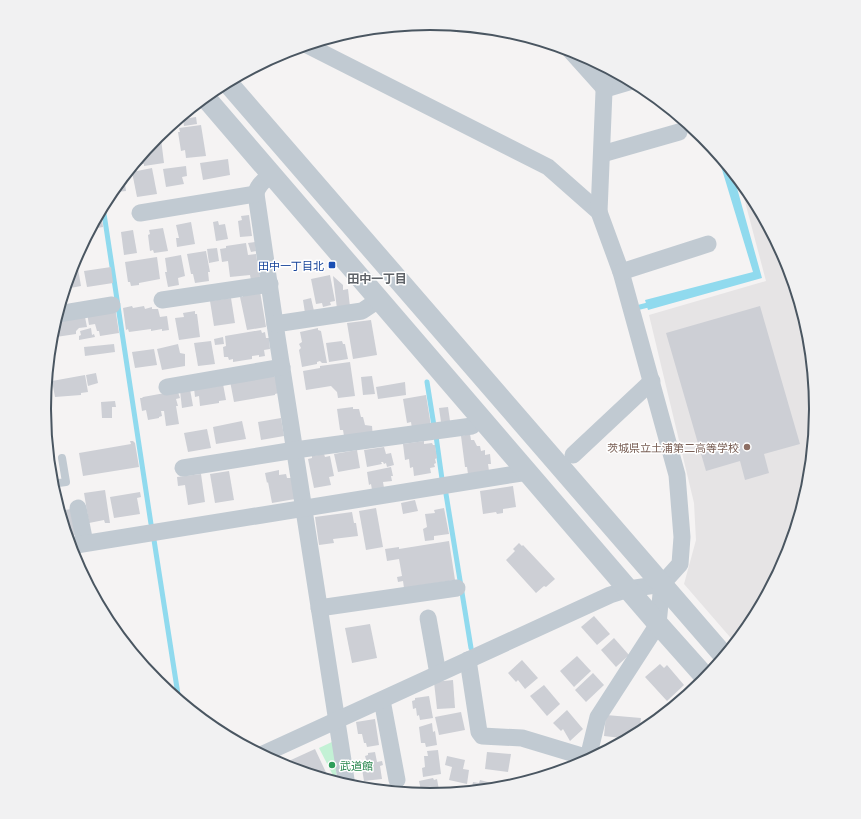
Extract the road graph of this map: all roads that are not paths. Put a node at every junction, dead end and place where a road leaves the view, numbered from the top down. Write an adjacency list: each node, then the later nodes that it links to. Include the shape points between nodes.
1 (314, 49): 12 (street, via 548,167)
2 (580, 61): 6 (street)
3 (605, 73): 6 (street)
4 (624, 83): 6 (street)
5 (231, 87): 35 (street)
6 (605, 89): 9 (street)
7 (209, 101): 10 (street)
8 (679, 132): 9 (street)
9 (602, 154): 12 (street)
10 (271, 174): 11 (street); 18 (street)
11 (256, 194): 13 (street); 16 (street)
12 (599, 212): 15 (street)
13 (140, 214)
14 (708, 244): 15 (street)
15 (622, 272): 23 (street)
16 (270, 284): 17 (street); 21 (street)
17 (162, 300)
18 (380, 300): 21 (street, via 362,311); 30 (street)
19 (112, 305): 20 (street)
20 (63, 313)
21 (275, 324): 22 (street)
22 (282, 367): 24 (street); 26 (street)
23 (652, 381): 27 (street); 35 (street, via 677,475 682,538 680,564)
24 (167, 387)
25 (472, 426): 26 (street)
26 (295, 450): 29 (street); 33 (street)
27 (573, 455)
28 (62, 458): 31 (lane, via 66,482)
29 (183, 468)
30 (528, 472): 33 (street); 37 (street)
31 (58, 483)
32 (78, 508): 34 (street)
33 (304, 508): 34 (street); 38 (street)
34 (77, 544)
35 (662, 584): 37 (street); 40 (street); 41 (street)
36 (457, 588): 38 (street)
37 (629, 589): 40 (street); 42 (street, via 610,594)
38 (319, 608): 46 (street)
39 (428, 618): 43 (street)
40 (658, 624): 44 (street); 48 (street, via 598,717)
41 (722, 653)
42 (468, 660): 43 (street); 49 (street, via 479,732 482,736 522,738)
43 (438, 674): 45 (street)
44 (703, 674)
45 (382, 700): 46 (street); 51 (street)
46 (337, 720): 47 (street); 50 (street)
47 (267, 752)
48 (589, 754)
49 (581, 758)
50 (347, 780)
51 (397, 780)

